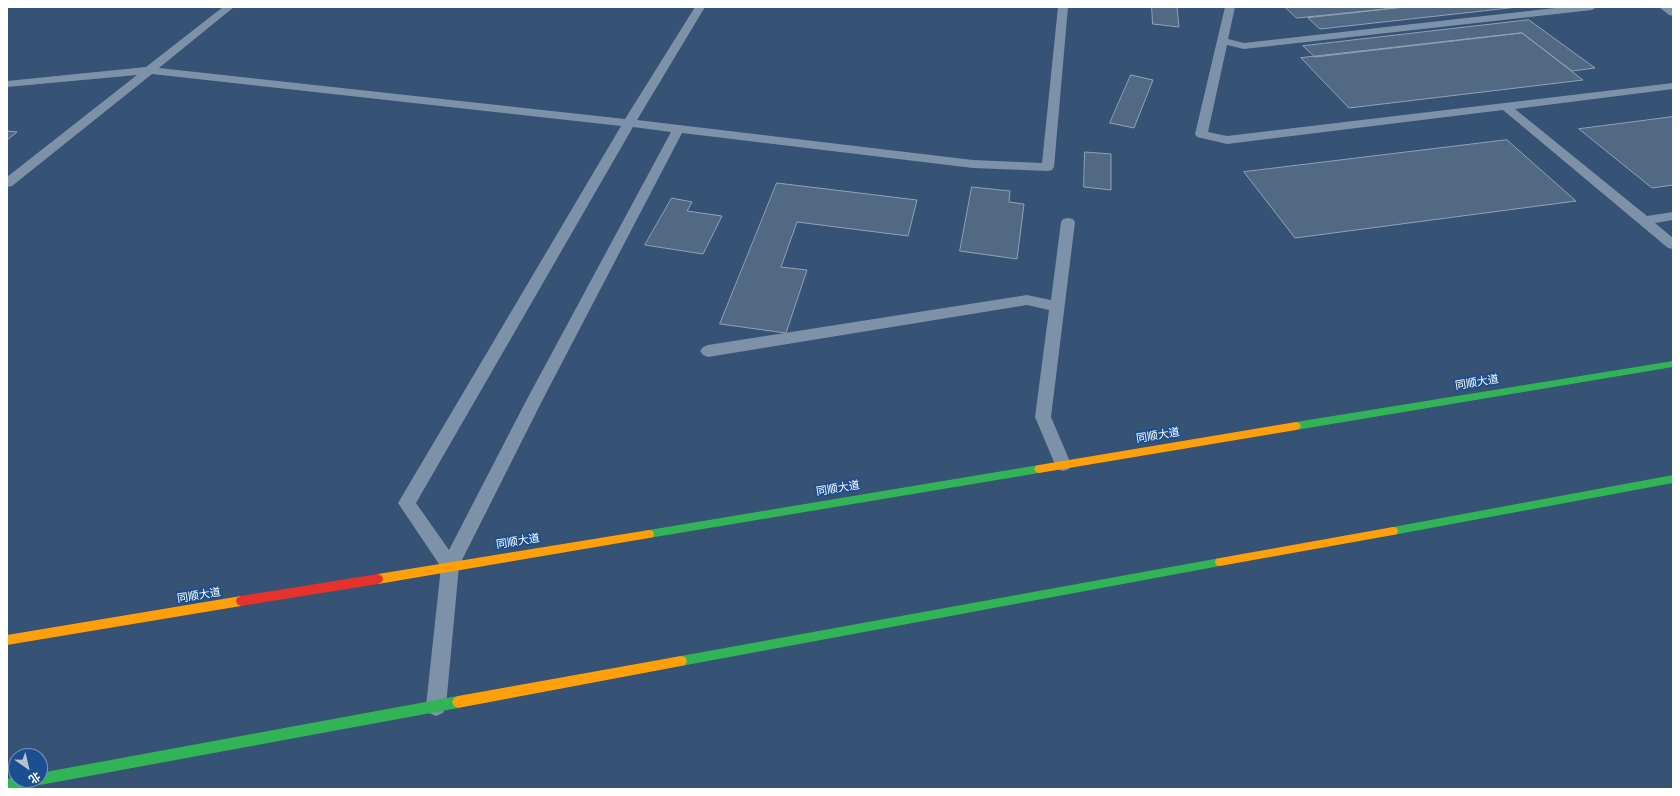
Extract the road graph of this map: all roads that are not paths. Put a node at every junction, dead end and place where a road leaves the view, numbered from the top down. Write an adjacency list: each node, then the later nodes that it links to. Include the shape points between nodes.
1 (228, 7): 9 (lane)
2 (700, 7): 13 (lane)
3 (1063, 7): 14 (lane, via 1048,167 973,164)
4 (1230, 7): 8 (lane)
5 (1592, 7): 8 (lane, via 1244,46)
6 (1664, 7): 7 (lane)
7 (1673, 13)
8 (1222, 41): 12 (lane, via 1201,134 1227,140)
9 (150, 70): 10 (lane); 13 (lane); 15 (lane)
10 (7, 84)
11 (1673, 86): 12 (lane)
12 (1506, 107): 17 (lane)
13 (629, 123): 14 (lane); 25 (lane, via 407,503)
14 (678, 129): 25 (lane)
15 (7, 183)
16 (1673, 216): 17 (lane)
17 (1644, 220): 19 (lane)
18 (1068, 222): 20 (lane)
19 (1673, 245)
20 (1057, 306): 21 (lane, via 1027,300); 23 (lane, via 1043,417)
21 (708, 351)
22 (1673, 364): 23 (main road, 同顺大道)
23 (1063, 464): 25 (main road, 同顺大道)
24 (1673, 479): 27 (main road)
25 (450, 566): 26 (main road, 同顺大道); 27 (lane)
26 (7, 640)
27 (436, 706): 28 (main road)
28 (48, 777)

